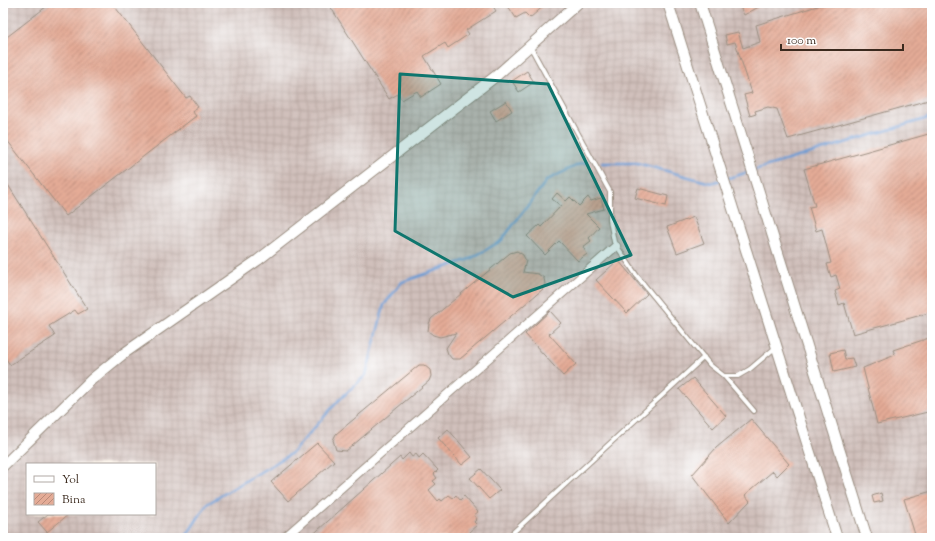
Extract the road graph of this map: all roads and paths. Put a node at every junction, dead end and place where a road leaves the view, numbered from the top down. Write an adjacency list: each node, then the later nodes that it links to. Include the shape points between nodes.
1 (578, 3): 4 (street)
2 (668, 3): 6 (street)
3 (700, 3): 14 (street)
4 (530, 46): 5 (lane, via 610,192 610,220); 10 (street, via 496,76 264,255 123,354 91,380)
5 (616, 246): 7 (lane, via 637,276); 11 (street)
6 (776, 346): 8 (lane, via 738,376); 13 (street)
7 (704, 357): 8 (lane); 12 (lane)
8 (724, 376): 9 (lane)
9 (754, 411)
10 (3, 466)
11 (284, 538)
12 (507, 538)
13 (837, 538)
14 (867, 538)

